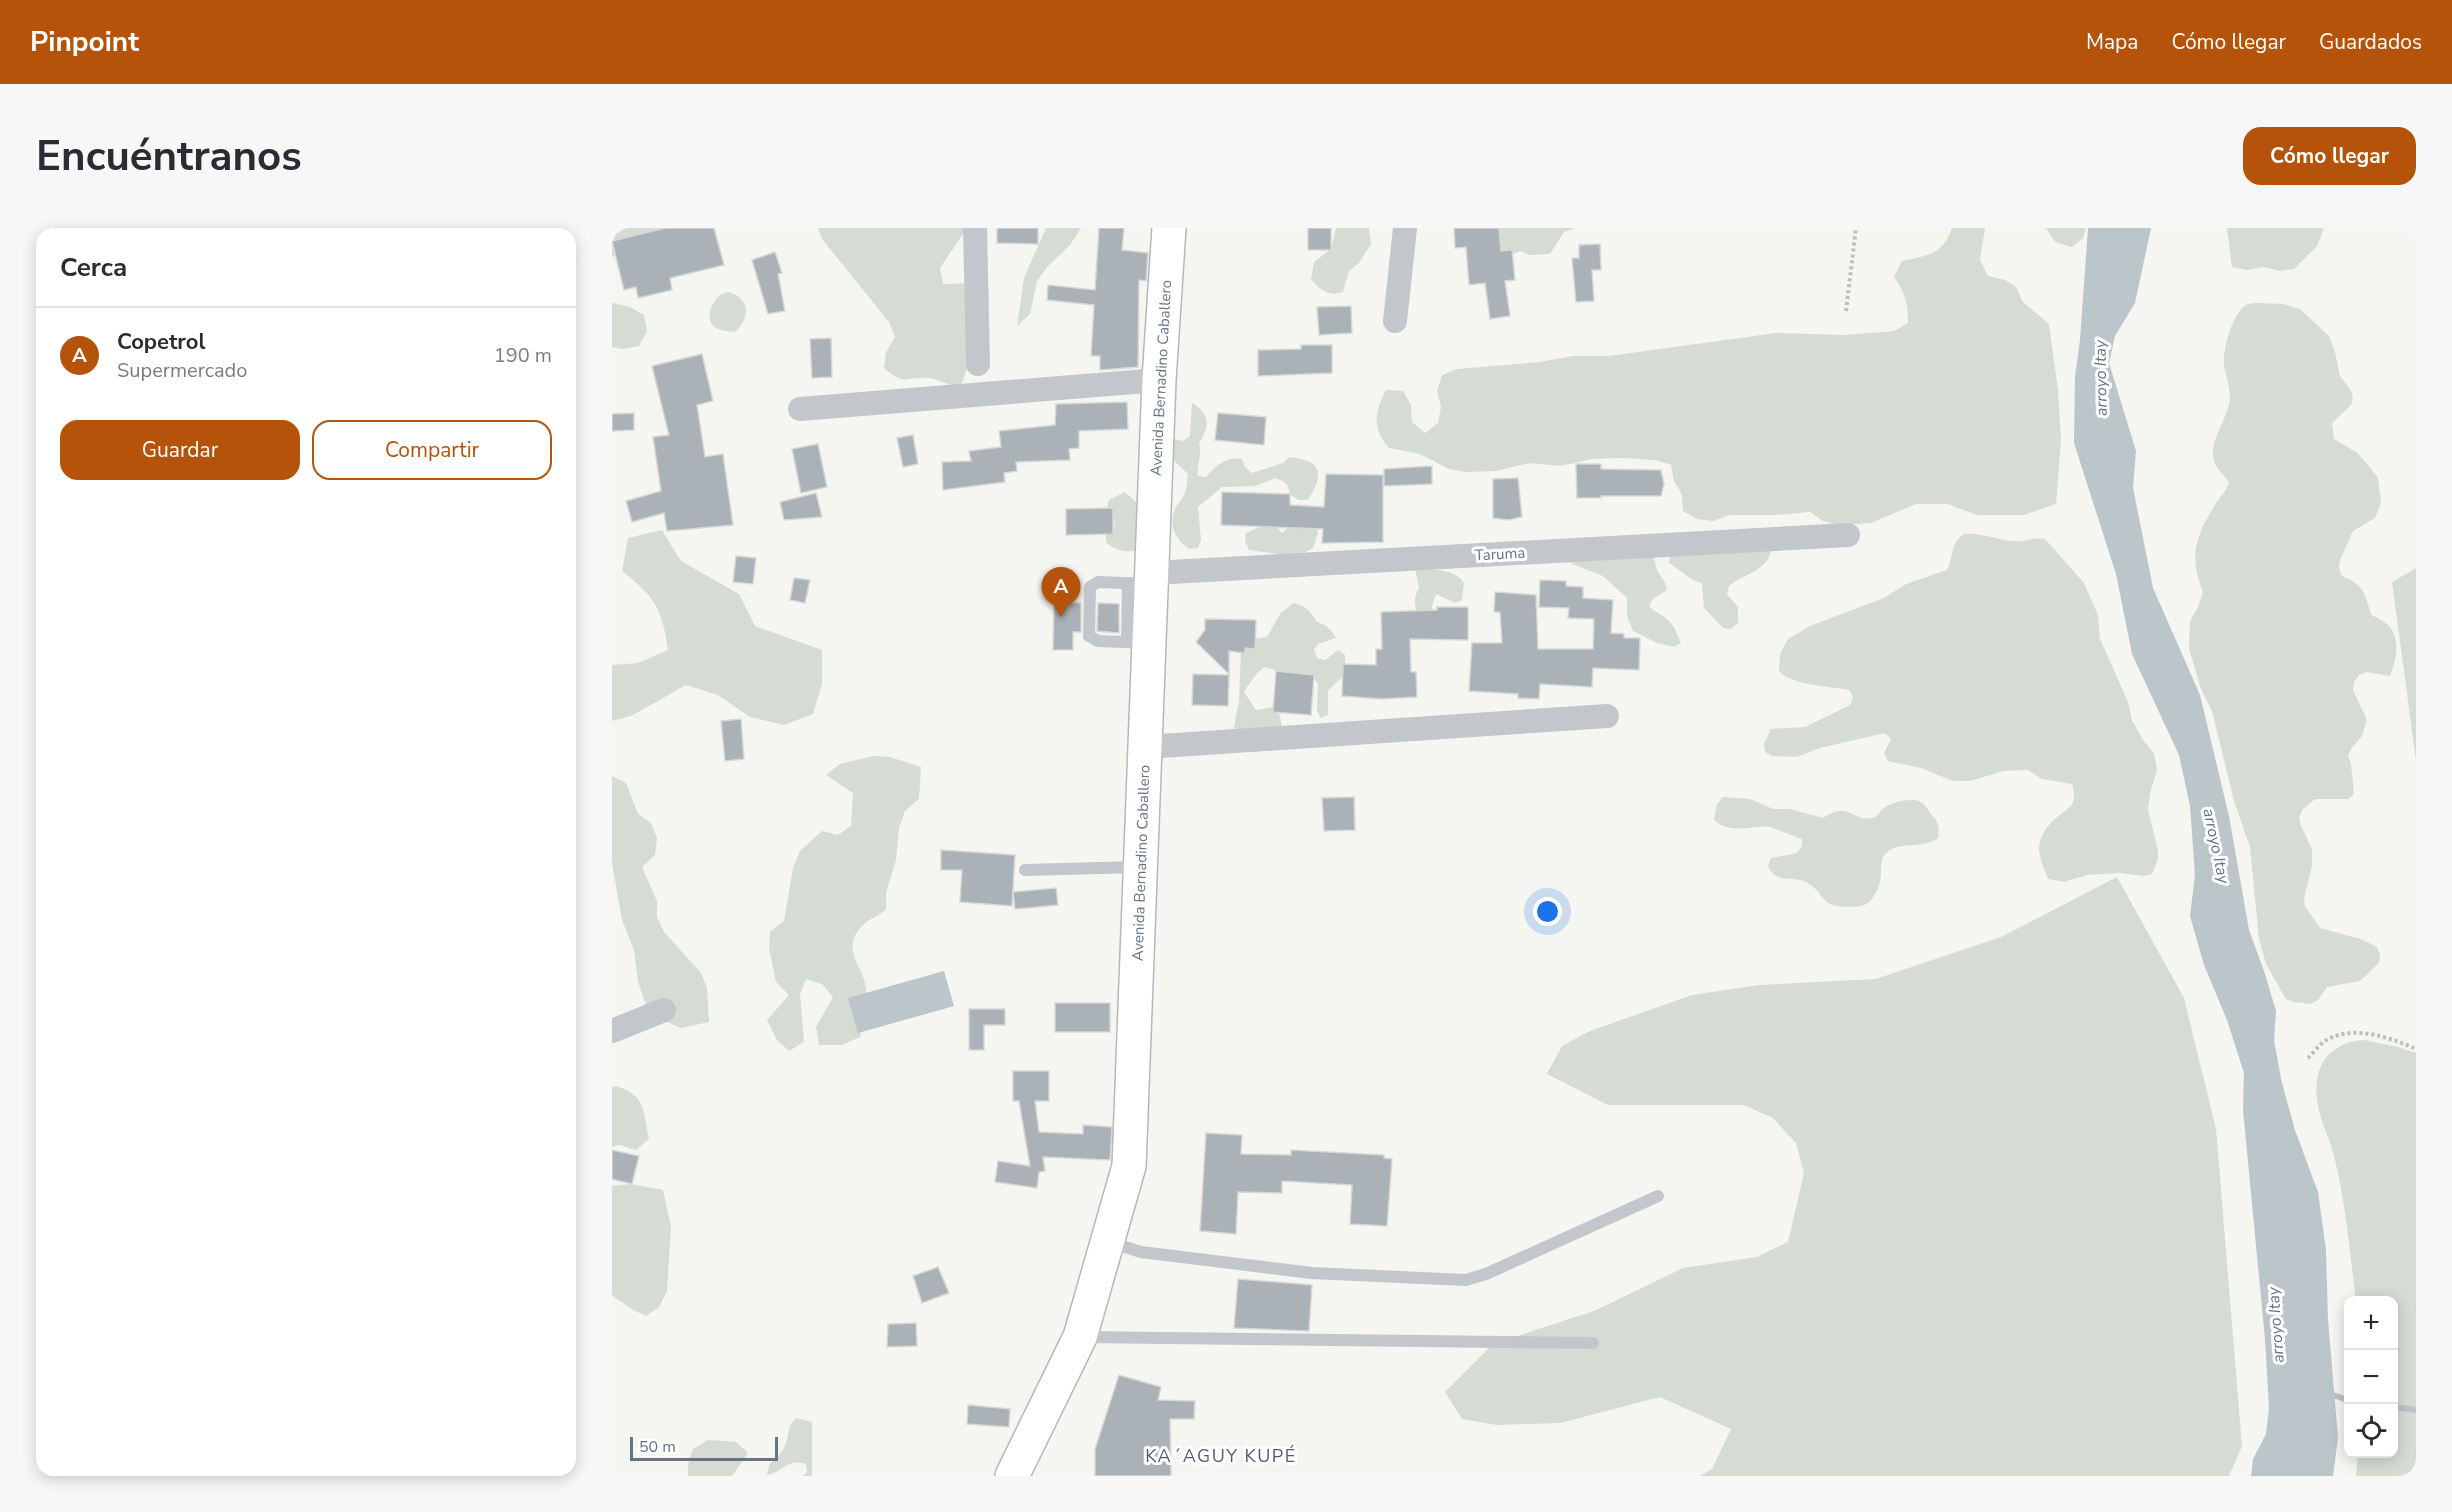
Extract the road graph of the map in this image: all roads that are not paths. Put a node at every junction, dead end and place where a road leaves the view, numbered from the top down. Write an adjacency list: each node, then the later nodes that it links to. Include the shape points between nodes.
1 (975, 228): 5 (street)
2 (1169, 228): 6 (main road, Avenida Bernadino Caballero)
3 (1405, 228): 4 (street)
4 (1395, 321)
5 (978, 364)
6 (1159, 380): 7 (street); 9 (main road, Avenida Bernadino Caballero)
7 (800, 409)
8 (1848, 535): 9 (street, Taruma)
9 (1144, 580): 10 (main road, Avenida Bernadino Caballero); 10 (lane, via 1098,582 1090,587 1089,636 1098,641)
10 (1138, 643): 12 (main road, Avenida Bernadino Caballero)
11 (1607, 716): 12 (street)
12 (1146, 747): 13 (main road, Avenida Bernadino Caballero)
13 (1141, 867): 14 (lane); 18 (main road, Avenida Bernadino Caballero, via 1129,1166)
14 (1025, 870)
15 (664, 1010): 16 (street)
16 (612, 1031)
17 (1658, 1196): 18 (lane, via 1466,1280 1312,1273 1141,1252)
18 (1109, 1242): 19 (main road, Avenida Bernadino Caballero)
19 (1080, 1337): 20 (lane); 21 (main road, Avenida Bernadino Caballero)
20 (1593, 1343)
21 (1012, 1476)

